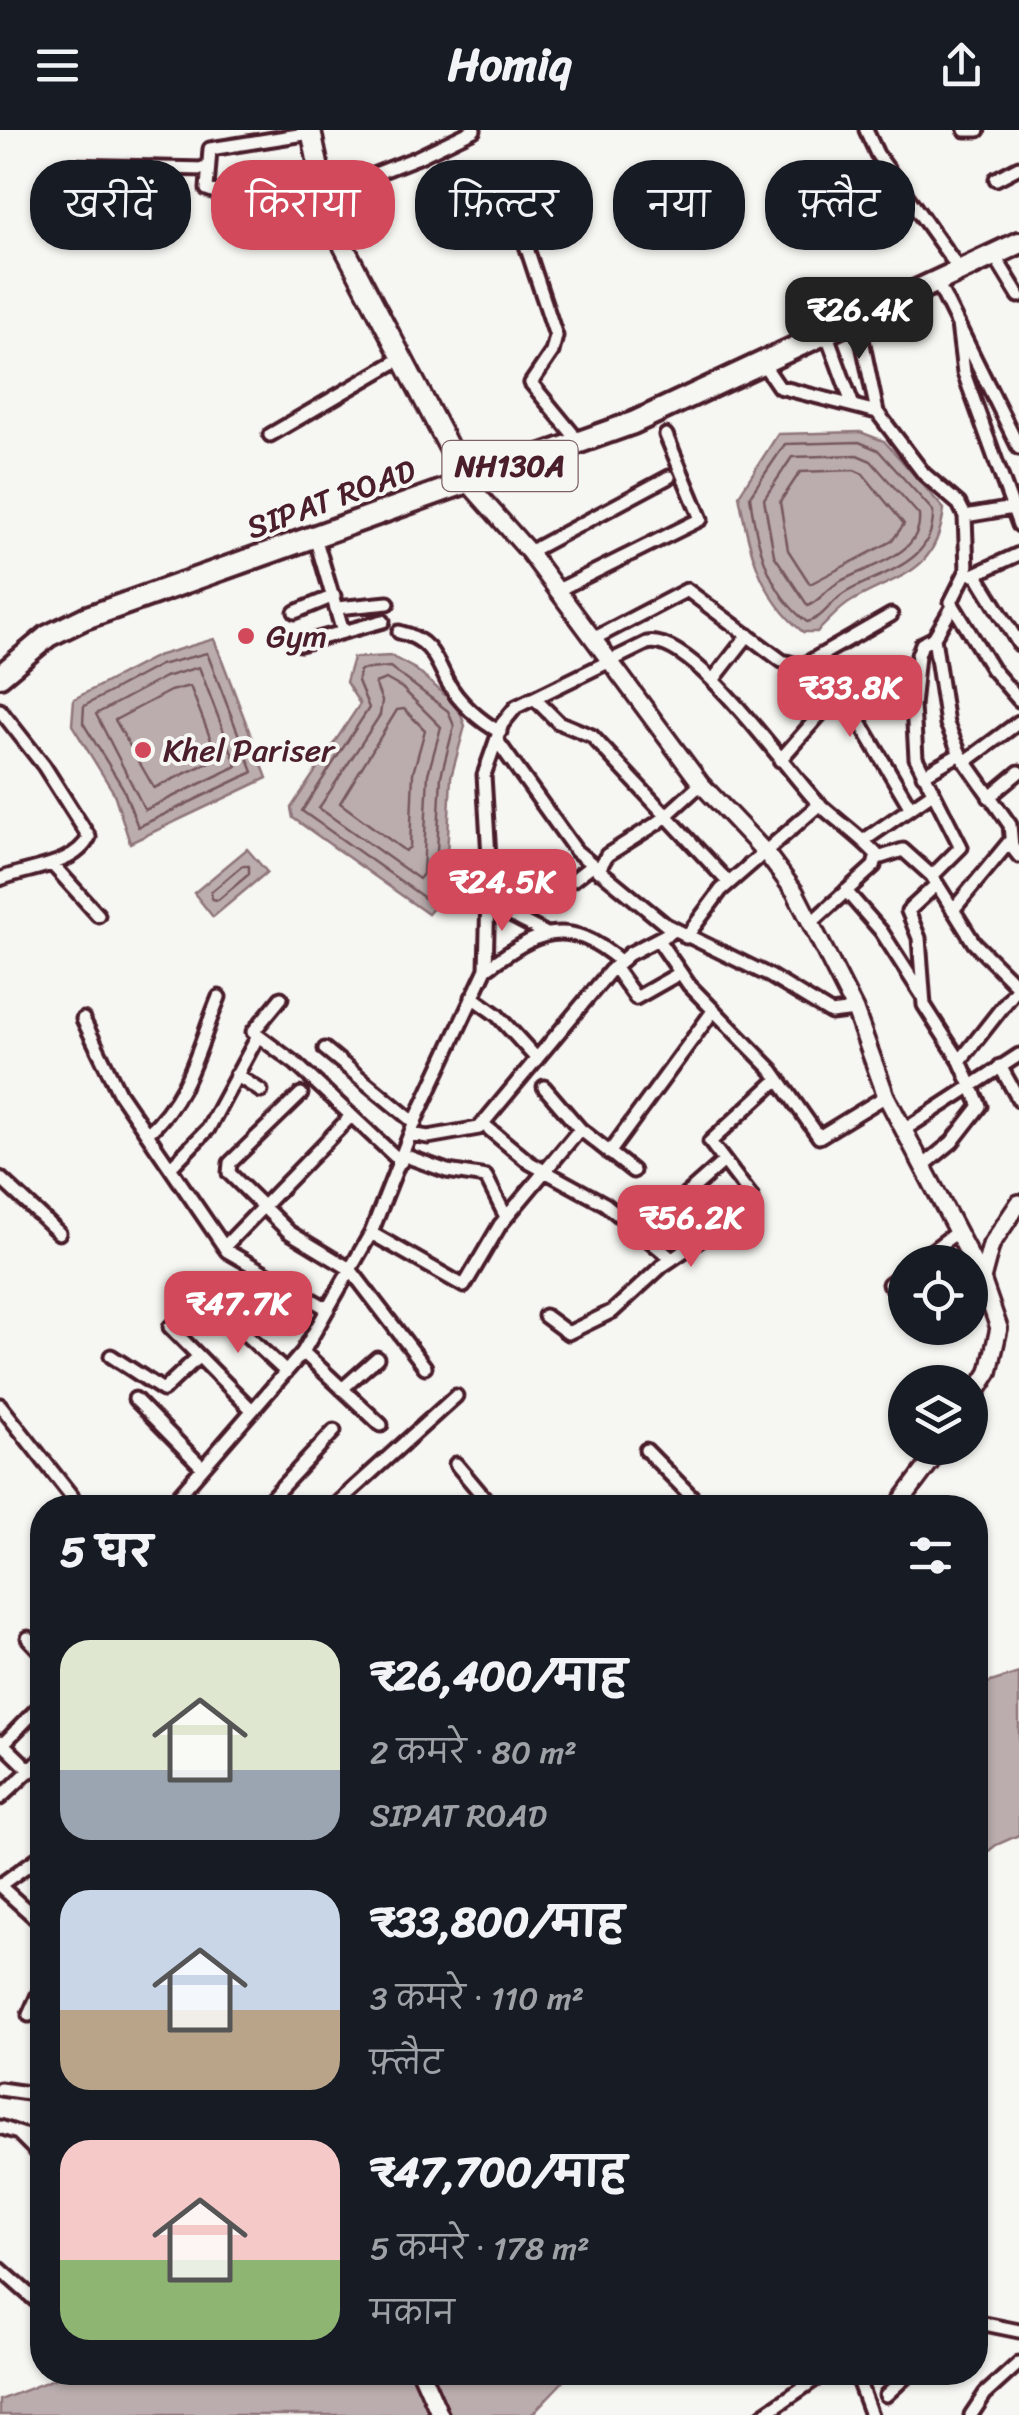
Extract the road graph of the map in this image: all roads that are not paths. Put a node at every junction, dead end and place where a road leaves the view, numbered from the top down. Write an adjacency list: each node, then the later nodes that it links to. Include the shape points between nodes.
1 (474, 130): 7 (street)
2 (866, 130): 18 (street)
3 (965, 130): 4 (street)
4 (978, 130)
5 (311, 132): 6 (main road); 10 (street, via 214,148)
6 (317, 160)
7 (395, 166)
8 (1019, 167): 11 (street)
9 (191, 169): 10 (street)
10 (206, 169): 12 (street)
11 (996, 179)
12 (211, 193)
13 (1019, 230): 18 (highway, SIPAT ROAD / NH130A)
14 (1019, 243): 17 (highway, SIPAT ROAD / NH130A)
15 (346, 250): 24 (main road)
16 (528, 250): 30 (street, via 556,336 531,382)
17 (994, 255): 19 (highway, SIPAT ROAD / NH130A); 20 (street)
18 (954, 262): 19 (highway, SIPAT ROAD / NH130A)
19 (935, 278): 21 (highway, SIPAT ROAD / NH130A); 22 (street); 30 (highway, SIPAT ROAD / NH130A)
20 (1019, 296)
21 (858, 320): 23 (highway, SIPAT ROAD / NH130A); 27 (street)
22 (958, 324): 29 (street); 36 (street, via 964,374)
23 (827, 335): 25 (highway, SIPAT ROAD / NH130A); 26 (street)
24 (402, 358): 31 (street); 34 (main road)
25 (764, 364): 26 (street, via 779,387); 34 (highway, SIPAT ROAD / NH130A, via 633,423)
26 (852, 402): 27 (street)
27 (877, 412): 37 (street)
28 (1019, 415): 29 (street)
29 (1007, 422): 33 (street)
30 (572, 433): 34 (highway, SIPAT ROAD / NH130A)
31 (270, 436)
32 (666, 436): 43 (street, via 701,519)
33 (1019, 448)
34 (464, 477): 39 (highway, SIPAT ROAD / NH130A); 40 (street); 59 (highway, SIPAT ROAD / NH130A, via 74,610)
35 (669, 478): 40 (street)
36 (1016, 508): 37 (street); 38 (street)
37 (965, 516): 42 (street)
38 (1019, 524)
39 (315, 536): 44 (street); 60 (highway, SIPAT ROAD / NH130A, via 65,627)
40 (529, 552): 43 (street)
41 (1019, 554): 42 (street)
42 (971, 576): 46 (street); 56 (street)
43 (558, 590): 53 (street)
44 (335, 602): 45 (street); 47 (street); 50 (street)
45 (388, 603)
46 (953, 606): 54 (street); 64 (street)
47 (295, 612)
48 (891, 615): 57 (street)
49 (382, 620): 50 (street)
50 (342, 629): 55 (street)
51 (398, 632): 67 (street, via 424,641 450,686)
52 (748, 635): 53 (street, via 687,590); 57 (street, via 788,664 802,666); 61 (street)
53 (595, 638): 58 (street)
54 (934, 638): 68 (street, via 947,724); 71 (street, via 920,648 913,706)
55 (300, 644)
56 (1019, 644)
57 (821, 656): 62 (street)
58 (609, 658): 61 (street, via 662,641); 63 (street); 72 (street)
59 (0, 661)
60 (0, 676)
61 (713, 680): 69 (street)
62 (843, 688): 69 (street); 76 (street)
63 (534, 698): 67 (street, via 516,708); 77 (street, via 558,722 592,736)
64 (1019, 700)
65 (0, 710): 83 (street, via 90,837)
66 (1019, 722): 68 (street)
67 (499, 737): 84 (street, via 565,837); 89 (street, via 484,775)
68 (962, 758): 71 (street); 74 (street)
69 (780, 760): 75 (street)
70 (1019, 772): 74 (street)
71 (923, 775): 73 (street)
72 (701, 784): 77 (street); 80 (street)
73 (931, 794): 76 (street); 86 (street, via 961,847)
74 (989, 796): 79 (street, via 1010,825)
75 (820, 804): 78 (street); 80 (street)
76 (909, 805): 78 (street)
77 (669, 814): 84 (street); 87 (street)
78 (864, 840): 82 (street)
79 (1010, 840): 81 (street); 90 (street)
80 (766, 853): 87 (street); 92 (street)
81 (1019, 856)
82 (878, 858): 86 (street, via 902,850); 88 (street)
83 (52, 864): 85 (street); 91 (street)
84 (595, 868): 89 (street); 94 (street)
85 (0, 878)
86 (934, 880): 90 (street); 100 (street, via 908,911 919,938)
87 (730, 883): 94 (street)
88 (846, 891): 92 (street); 100 (street)
89 (494, 904): 93 (street); 97 (street)
90 (953, 910): 99 (street, via 974,943)
91 (98, 915)
92 (811, 923): 104 (street)
93 (545, 933): 96 (street, via 588,937); 97 (street)
94 (681, 934): 95 (street); 104 (street, via 831,1013)
95 (658, 940): 96 (street); 98 (street)
96 (617, 964): 98 (street, via 636,998); 110 (street)
97 (486, 969): 102 (street)
98 (680, 973): 105 (street)
99 (1019, 987): 111 (street)
100 (922, 996): 111 (street)
101 (220, 997): 126 (street, via 178,1101)
102 (472, 997): 110 (street); 123 (street)
103 (281, 998): 107 (street, via 254,1028)
104 (856, 1010): 119 (street)
105 (714, 1011): 114 (street); 127 (street)
106 (83, 1019): 126 (street, via 113,1084)
107 (258, 1036): 113 (street); 121 (street)
108 (325, 1049): 123 (street)
109 (1019, 1054): 112 (street)
110 (537, 1060): 122 (street)
111 (960, 1061): 116 (street)
112 (1000, 1066): 116 (street); 120 (street)
113 (236, 1075): 117 (street); 130 (street, via 208,1128)
114 (778, 1078): 119 (street, via 819,1138); 129 (street, via 710,1142)
115 (544, 1087): 124 (street)
116 (972, 1087): 125 (street); 131 (street, via 979,1110)
117 (261, 1091)
118 (302, 1094): 137 (street, via 228,1166)
119 (886, 1096): 125 (street)
120 (1019, 1100)
121 (350, 1117): 128 (street); 137 (street)
122 (483, 1124): 123 (street, via 428,1137); 132 (street)
123 (413, 1129): 128 (street)
124 (580, 1129): 127 (street); 132 (street)
125 (904, 1130): 131 (street)
126 (147, 1134): 130 (street)
127 (609, 1153): 133 (street)
128 (402, 1158): 138 (street, via 486,1177); 141 (street)
129 (724, 1162): 135 (street); 146 (street, via 752,1203)
130 (171, 1166): 144 (street)
131 (924, 1166): 139 (street)
132 (545, 1170): 138 (street); 146 (street, via 605,1204)
133 (633, 1172)
134 (0, 1178): 140 (street)
135 (680, 1200)
136 (1019, 1204): 145 (street)
137 (264, 1208): 144 (street); 147 (street, via 288,1232)
138 (506, 1217): 141 (street, via 460,1286)
139 (957, 1232): 142 (street); 143 (street)
140 (59, 1233)
141 (371, 1233): 147 (street)
142 (940, 1245)
143 (964, 1245)
144 (224, 1247): 149 (street)
145 (988, 1256)
146 (672, 1259): 151 (street, via 614,1311 572,1332)
147 (350, 1269): 149 (street); 157 (street)
148 (988, 1296): 158 (street, via 999,1328)
149 (328, 1309): 153 (street)
150 (219, 1310): 159 (street)
151 (545, 1316)
152 (170, 1326): 155 (street)
153 (303, 1352): 159 (street); 160 (street)
154 (111, 1356): 155 (street, via 163,1390)
155 (198, 1357): 164 (street)
156 (377, 1358): 160 (street)
157 (426, 1367)
158 (988, 1367)
159 (286, 1372): 164 (street)
160 (342, 1389): 165 (street)
161 (456, 1396): 174 (street)
162 (135, 1398): 170 (street)
163 (0, 1404): 171 (street)
164 (252, 1410): 170 (street)
165 (380, 1425)
166 (334, 1431): 173 (street)
167 (646, 1450): 176 (street)
168 (456, 1464): 175 (street)
169 (929, 1465): 177 (street)
170 (202, 1467): 172 (street)
171 (71, 1495)
172 (183, 1495)
173 (274, 1495)
174 (346, 1495)
175 (482, 1495)
176 (690, 1495)
177 (906, 1495)
178 (30, 1715): 179 (street)
179 (2, 1742): 180 (street)
180 (30, 1771): 181 (street)
181 (0, 1798)
182 (30, 1865): 183 (street)
183 (0, 1886): 184 (street)
184 (30, 1913)
185 (30, 2011): 186 (street)
186 (28, 2015)
187 (0, 2089): 188 (street)
188 (30, 2093)
189 (0, 2126): 190 (street)
190 (18, 2133): 191 (street); 192 (street)
191 (30, 2137)
192 (30, 2145)
193 (0, 2269): 194 (street)
194 (30, 2295)
195 (988, 2325): 196 (street)
196 (1019, 2331)
197 (1019, 2363): 206 (street)
198 (427, 2385): 203 (street)
199 (807, 2385): 204 (street)
200 (860, 2385): 205 (street)
201 (897, 2385): 202 (street)
202 (886, 2395)
203 (440, 2415)
204 (763, 2415)
205 (871, 2415)
206 (970, 2415)

